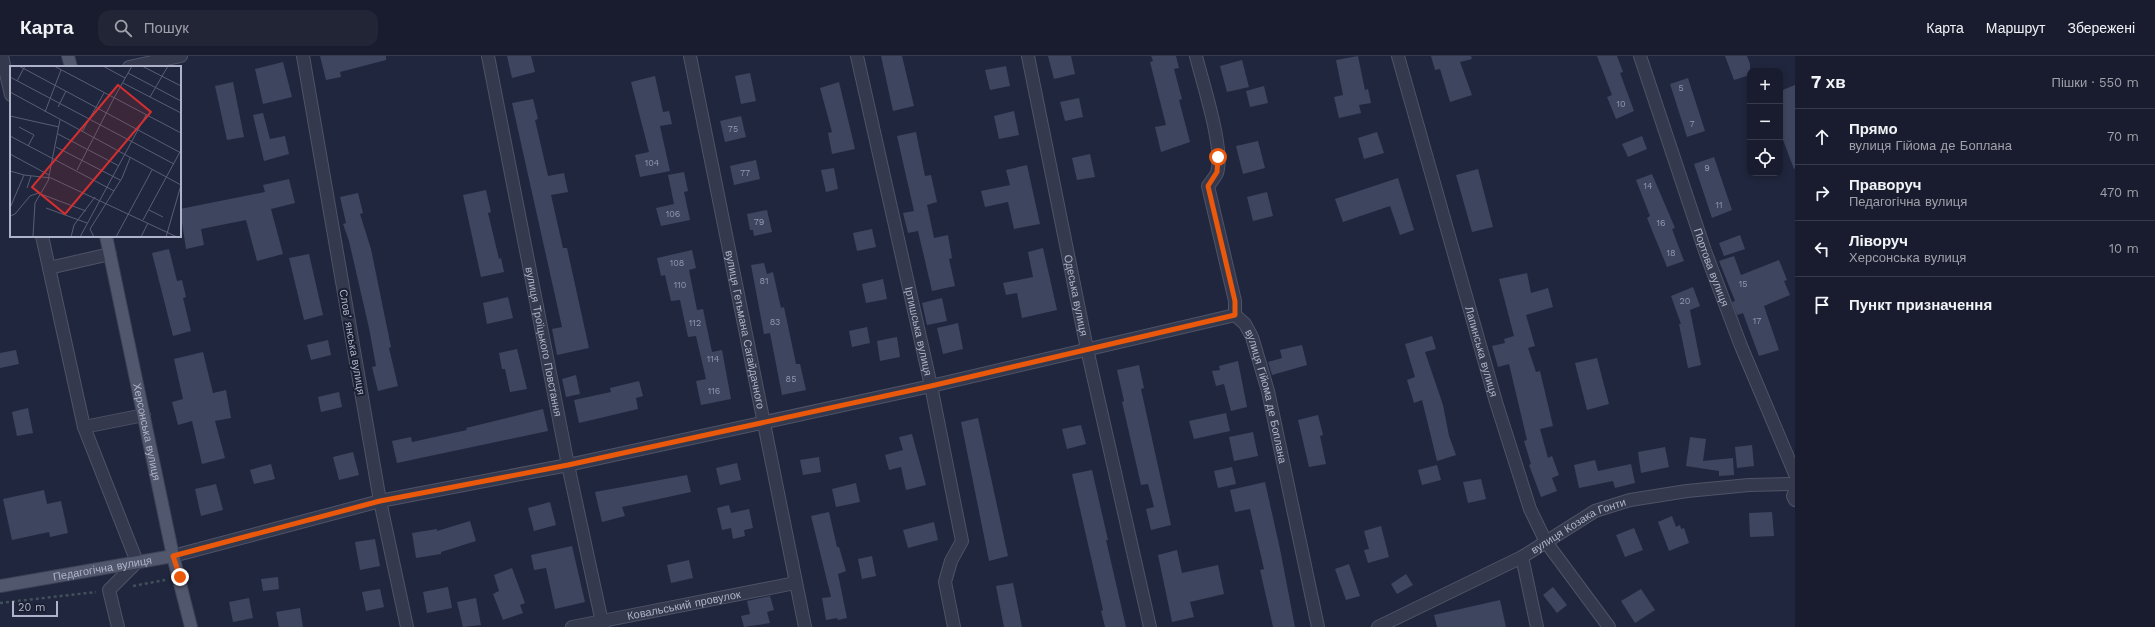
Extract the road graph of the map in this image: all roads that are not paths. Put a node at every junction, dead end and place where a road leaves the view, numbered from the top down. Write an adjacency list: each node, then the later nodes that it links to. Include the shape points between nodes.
1 (2, 56): 14 (street)
2 (68, 56): 12 (main road)
3 (181, 56): 13 (street)
4 (303, 56): 30 (street, Словʼянська вулиця)
5 (488, 56): 25 (street, вулиця Троїцького Повстання)
6 (690, 56): 23 (street, вулиця Гетьмана Сагайдачного)
7 (857, 56): 21 (street, Іртишська вулиця)
8 (1028, 56): 20 (street, Одеська вулиця)
9 (1196, 56): 19 (street, via 1213,124 1218,157 1217,172 1208,186 1235,301)
10 (1398, 56): 31 (street, Лапинська вулиця, via 1496,402 1530,509)
11 (1640, 56): 26 (street, Портова вулиця, via 1705,251 1741,346)
12 (71, 66)
13 (134, 66)
14 (10, 91)
15 (42, 237): 18 (street)
16 (106, 237): 17 (main road, Херсонська вулиця)
17 (110, 254): 18 (street); 22 (main road, Херсонська вулиця)
18 (49, 268): 24 (street)
19 (1235, 315): 20 (street, Педагогічна вулиця); 45 (street, вулиця Гійома де Боплана, via 1252,337 1268,391)
20 (1087, 349): 21 (street, Педагогічна вулиця); 44 (street, Одеська вулиця)
21 (931, 386): 23 (street, Педагогічна вулиця); 43 (street, Іртишська вулиця, via 962,541 951,561 945,582)
22 (144, 415): 24 (street); 32 (main road, Херсонська вулиця)
23 (764, 422): 25 (street, Педагогічна вулиця); 35 (street, вулиця Гетьмана Сагайдачного)
24 (84, 427): 34 (street)
25 (568, 465): 30 (street, Педагогічна вулиця); 37 (street, вулиця Троїцького Повстання)
26 (1795, 474)
27 (1795, 484): 31 (street, вулиця Козака Гонти, via 1749,485 1630,500 1595,511)
28 (1795, 492): 29 (street)
29 (1795, 500)
30 (380, 501): 32 (street, Педагогічна вулиця); 40 (street, Словʼянська вулиця)
31 (1546, 542): 33 (street, вулиця Козака Гонти); 48 (street, Лапинська вулиця)
32 (173, 556): 34 (main road, Педагогічна вулиця); 39 (main road, Херсонська вулиця)
33 (1522, 557): 46 (street, вулиця Козака Гонти); 47 (street)
34 (136, 562): 36 (main road, Педагогічна вулиця); 38 (street, via 109,590)
35 (795, 583): 37 (street, Ковальський провулок); 42 (street, вулиця Гетьмана Сагайдачного)
36 (0, 586)
37 (602, 624): 41 (street, Ковальський провулок)
38 (118, 627)
39 (191, 627)
40 (407, 627)
41 (572, 627)
42 (805, 627)
43 (954, 627)
44 (1150, 627)
45 (1318, 627)
46 (1378, 627)
47 (1537, 627)
48 (1608, 627)

